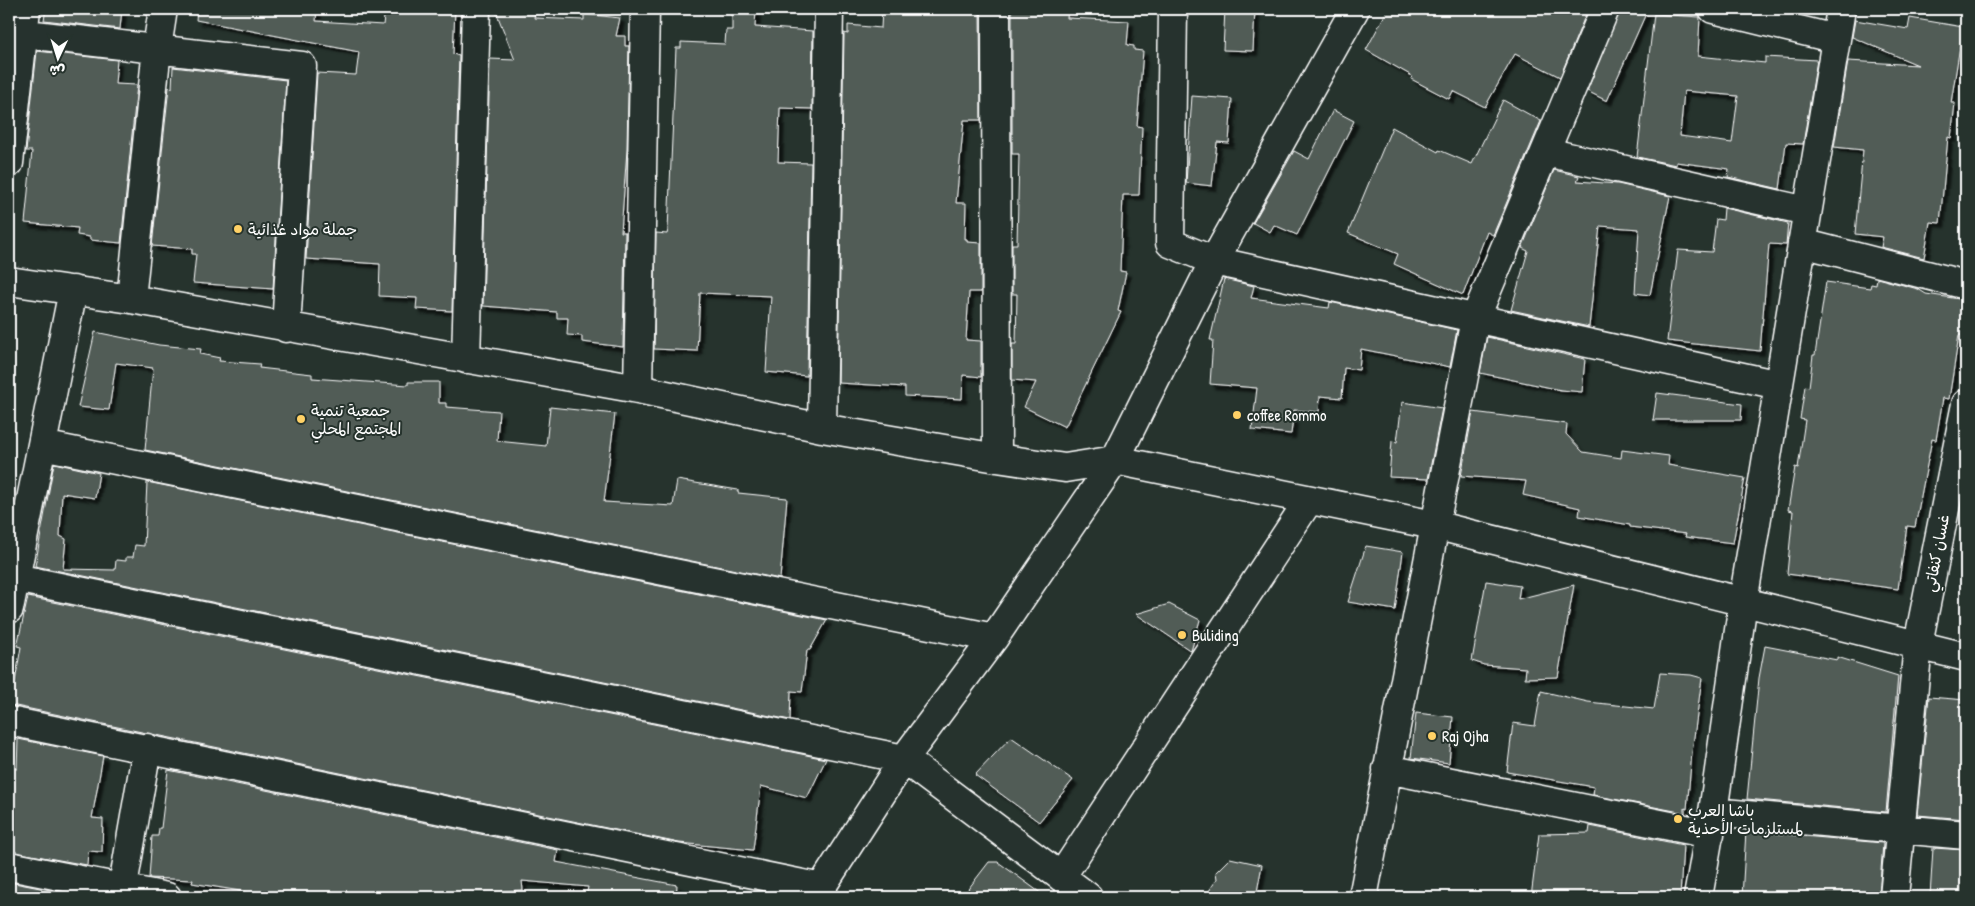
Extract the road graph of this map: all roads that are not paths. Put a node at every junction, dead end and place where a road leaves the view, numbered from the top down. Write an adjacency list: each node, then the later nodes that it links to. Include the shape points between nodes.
1 (163, 9): 13 (street)
2 (476, 9): 25 (street)
3 (645, 9): 27 (street)
4 (829, 9): 29 (street)
5 (996, 9): 31 (street)
6 (1173, 9): 18 (street, via 1170,243)
7 (1354, 9): 18 (street)
8 (1604, 9): 14 (street)
9 (1713, 9): 12 (street)
10 (1841, 9): 12 (street)
11 (19, 25): 13 (street); 15 (street)
12 (1836, 39): 16 (street)
13 (157, 48): 22 (street); 24 (street, via 302,66)
14 (1546, 152): 16 (street); 23 (street)
15 (9, 163)
16 (1808, 211): 17 (street)
17 (1802, 244): 20 (street); 26 (street)
18 (1214, 261): 23 (street); 32 (street)
19 (9, 281): 21 (street)
20 (1966, 285)
21 (73, 290): 22 (street); 30 (street)
22 (131, 299): 24 (street)
23 (1475, 319): 26 (street); 35 (street)
24 (286, 328): 25 (street)
25 (466, 358): 27 (street)
26 (1779, 385): 37 (street)
27 (638, 389): 29 (street)
28 (1966, 404): 40 (street, غسان كنفاتي)
29 (822, 428): 31 (street)
30 (42, 445): 34 (street); 39 (street)
31 (997, 458): 32 (street, via 1064,468)
32 (1115, 460): 33 (street); 39 (street)
33 (1309, 500): 35 (street); 50 (street)
34 (17, 524): 36 (street)
35 (1434, 526): 37 (street); 45 (street)
36 (15, 578): 38 (street); 44 (street)
37 (1743, 602): 40 (street); 46 (street)
38 (9, 609)
39 (994, 638): 44 (street)
40 (1918, 644): 41 (street); 47 (street, غسان كنفاتي)
41 (1966, 657)
42 (9, 721): 43 (street)
43 (147, 748): 51 (street); 52 (street)
44 (904, 759): 50 (street); 52 (street)
45 (1387, 769): 46 (street); 55 (street)
46 (1711, 823): 47 (street); 56 (street)
47 (1899, 830): 48 (street); 57 (street, غسان كنفاتي)
48 (1966, 835)
49 (9, 866): 51 (street)
50 (1061, 876): 54 (street)
51 (122, 893): 53 (street)
52 (818, 893)
53 (167, 897)
54 (1088, 897)
55 (1363, 897)
56 (1698, 897)
57 (1894, 897)

